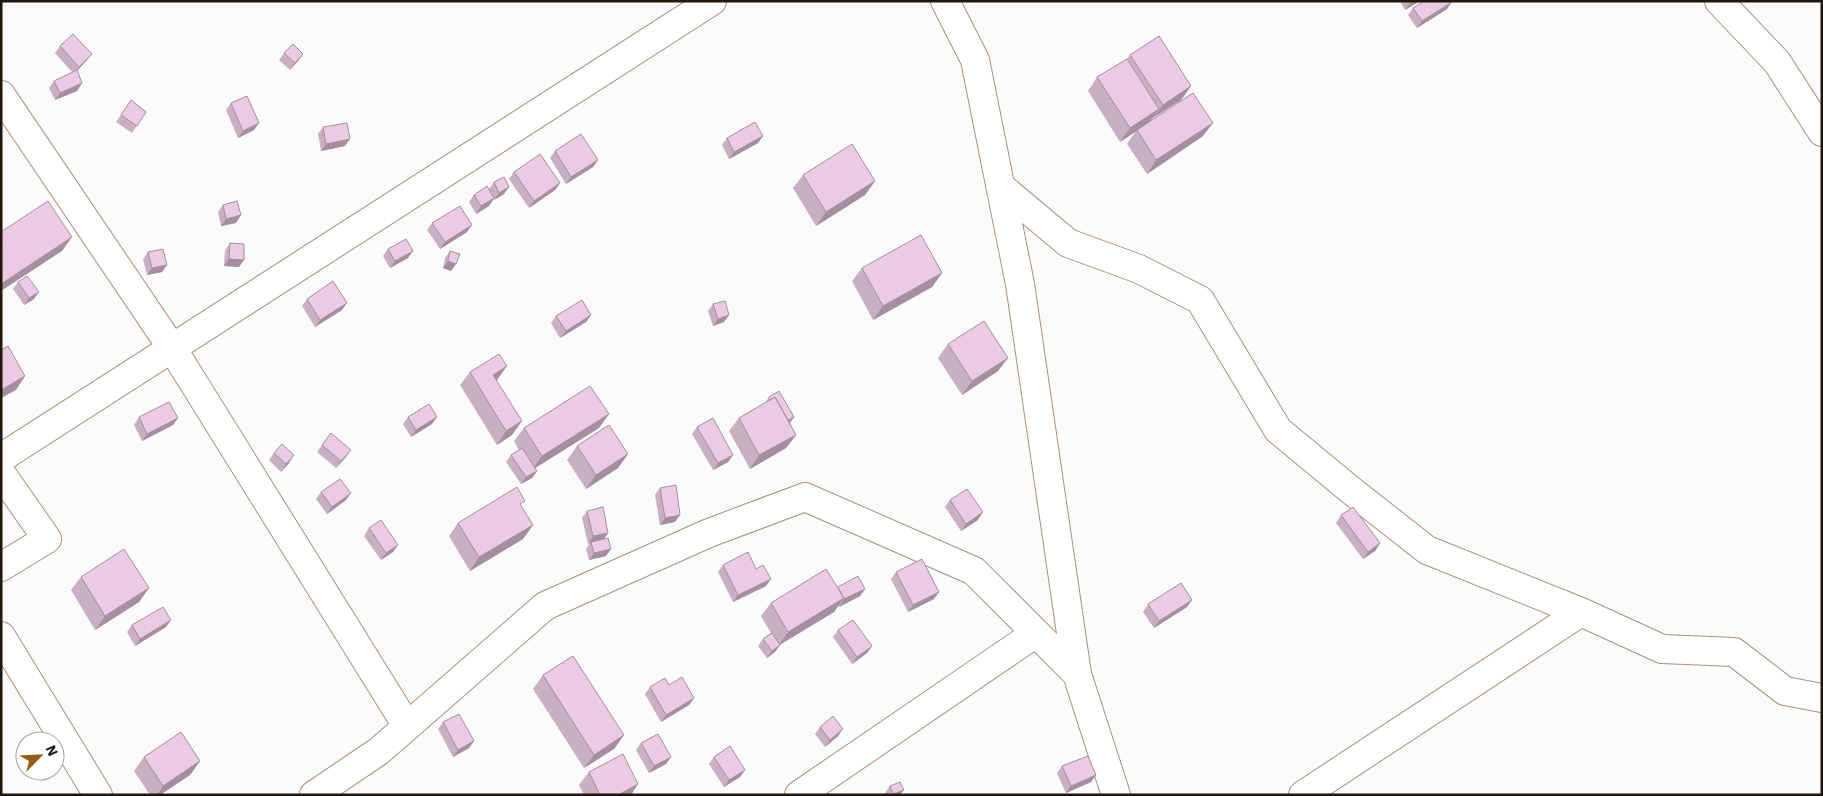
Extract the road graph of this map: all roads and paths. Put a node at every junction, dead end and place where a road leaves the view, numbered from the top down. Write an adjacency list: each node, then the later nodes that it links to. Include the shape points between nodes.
1 (712, 1): 7 (street)
2 (945, 1): 6 (street, via 975,60)
3 (1719, 1): 5 (street, via 1777,62)
4 (1, 94): 7 (street)
5 (1822, 132)
6 (1000, 186): 11 (street, via 1068,243 1139,269 1200,300 1278,430 1428,550); 14 (street, via 1020,284)
7 (172, 348): 8 (street); 16 (street)
8 (1, 458)
9 (1, 472): 10 (street, via 47,540)
10 (1, 567)
11 (1580, 612): 15 (street, via 1662,649 1734,652 1785,691); 21 (street)
12 (1036, 633): 14 (street); 16 (street, via 974,571 805,497 709,533 545,606); 19 (street)
13 (1, 636): 17 (street)
14 (1077, 674): 20 (street)
15 (1822, 698)
16 (407, 726): 18 (street, via 380,750)
17 (98, 795)
18 (314, 795)
19 (799, 795)
20 (1116, 795)
21 (1303, 795)

